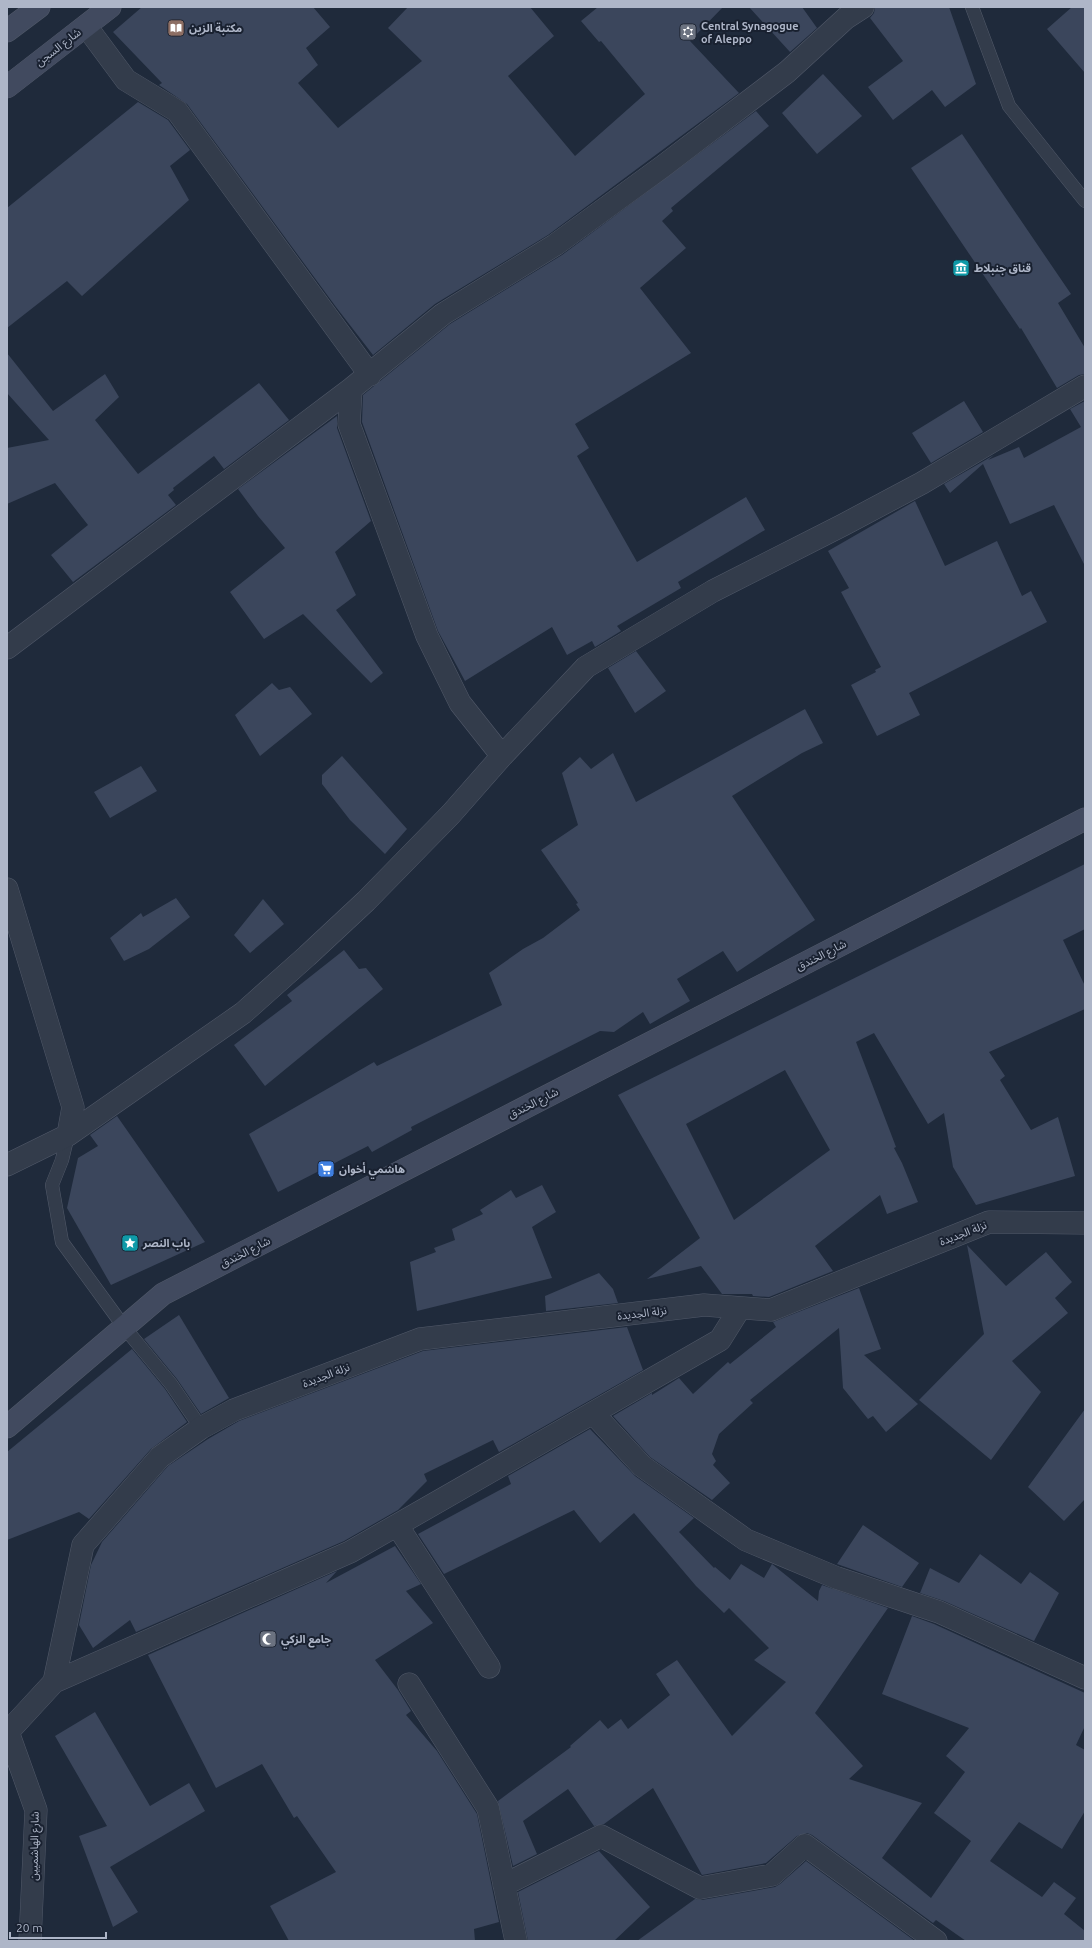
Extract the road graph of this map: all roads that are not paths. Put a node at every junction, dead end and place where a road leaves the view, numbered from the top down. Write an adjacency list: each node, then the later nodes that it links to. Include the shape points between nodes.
1 (39, 7): 6 (main road)
2 (110, 7): 5 (main road, شارع السجن)
3 (863, 7): 9 (street, via 846,18 787,72 662,167 555,245 443,314)
4 (972, 7): 8 (lane, via 1008,106)
5 (86, 26): 7 (main road, شارع السجن); 9 (street, via 126,80 177,111)
6 (7, 31)
7 (7, 87)
8 (1085, 201)
9 (370, 374): 11 (street)
10 (1085, 386): 13 (street, via 922,483 713,591 586,666)
11 (351, 389): 12 (street); 13 (street, via 349,424 427,636 460,702)
12 (7, 648)
13 (502, 756): 16 (street, via 451,814 366,902 244,1013)
14 (1085, 819): 20 (main road, شارع الخندق, via 163,1294)
15 (7, 889): 16 (street, via 73,1107)
16 (68, 1135): 17 (street); 20 (lane, via 52,1185 62,1242)
17 (7, 1165)
18 (1085, 1223): 19 (street, نزلة الجديدة, via 989,1222 771,1310)
19 (740, 1308): 21 (street, via 720,1340); 23 (street, نزلة الجديدة, via 704,1305 420,1340 234,1410)
20 (124, 1327): 22 (main road, شارع الخندق); 23 (lane, via 171,1384)
21 (593, 1413): 24 (street); 26 (street, via 642,1466 746,1540 837,1578 939,1612)
22 (7, 1427)
23 (201, 1428): 27 (street, نزلة الجديدة, via 160,1457 83,1545)
24 (397, 1525): 25 (street); 27 (street, via 350,1552)
25 (489, 1668)
26 (1085, 1678)
27 (54, 1682): 29 (street)
28 (408, 1684): 30 (street, via 488,1808)
29 (8, 1733): 31 (street, شارع الهاشميين, via 36,1810)
30 (504, 1885): 32 (street); 33 (street, via 601,1836 700,1888 772,1875 805,1845)
31 (30, 1941)
32 (516, 1941)
33 (936, 1941)

